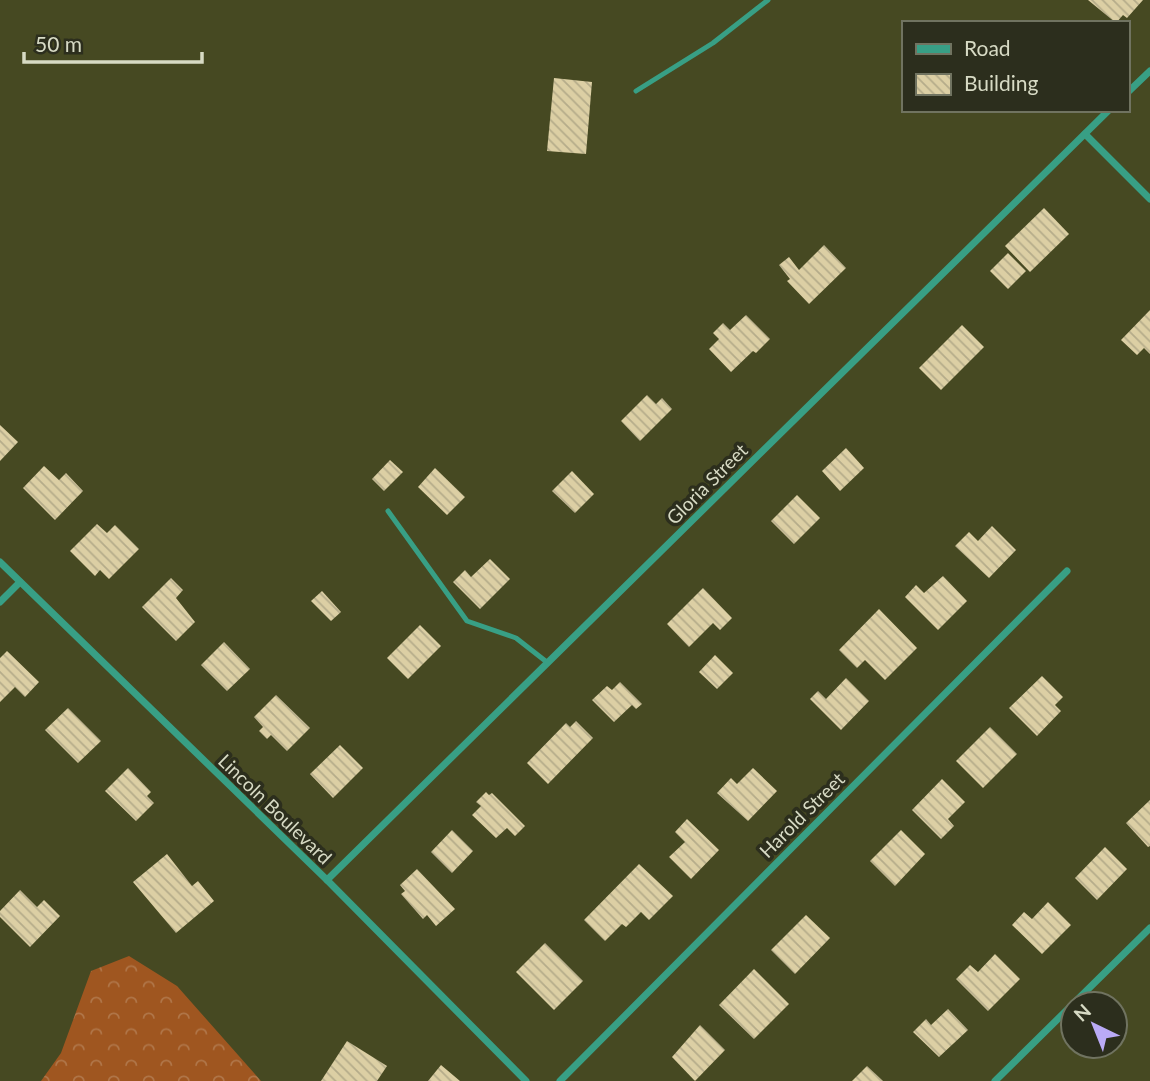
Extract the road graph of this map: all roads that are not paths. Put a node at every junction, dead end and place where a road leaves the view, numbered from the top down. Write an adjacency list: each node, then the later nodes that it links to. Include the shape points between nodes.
1 (768, 0): 3 (lane, via 713,43)
2 (1150, 71): 4 (street)
3 (636, 91)
4 (1129, 91)
5 (1107, 112): 6 (street, Gloria Street)
6 (1085, 134): 7 (street); 13 (street, Gloria Street)
7 (1150, 198)
8 (388, 511): 13 (lane, via 467,621 516,638)
9 (0, 562): 11 (street, Lincoln Boulevard)
10 (1067, 571): 19 (street, Harold Street)
11 (20, 582): 12 (street); 14 (street, Lincoln Boulevard)
12 (0, 602)
13 (548, 663): 14 (street, Gloria Street)
14 (327, 880): 18 (street, Lincoln Boulevard)
15 (1150, 928): 16 (street)
16 (1087, 990)
17 (1059, 1018): 20 (street)
18 (526, 1081)
19 (560, 1081)
20 (995, 1081)

